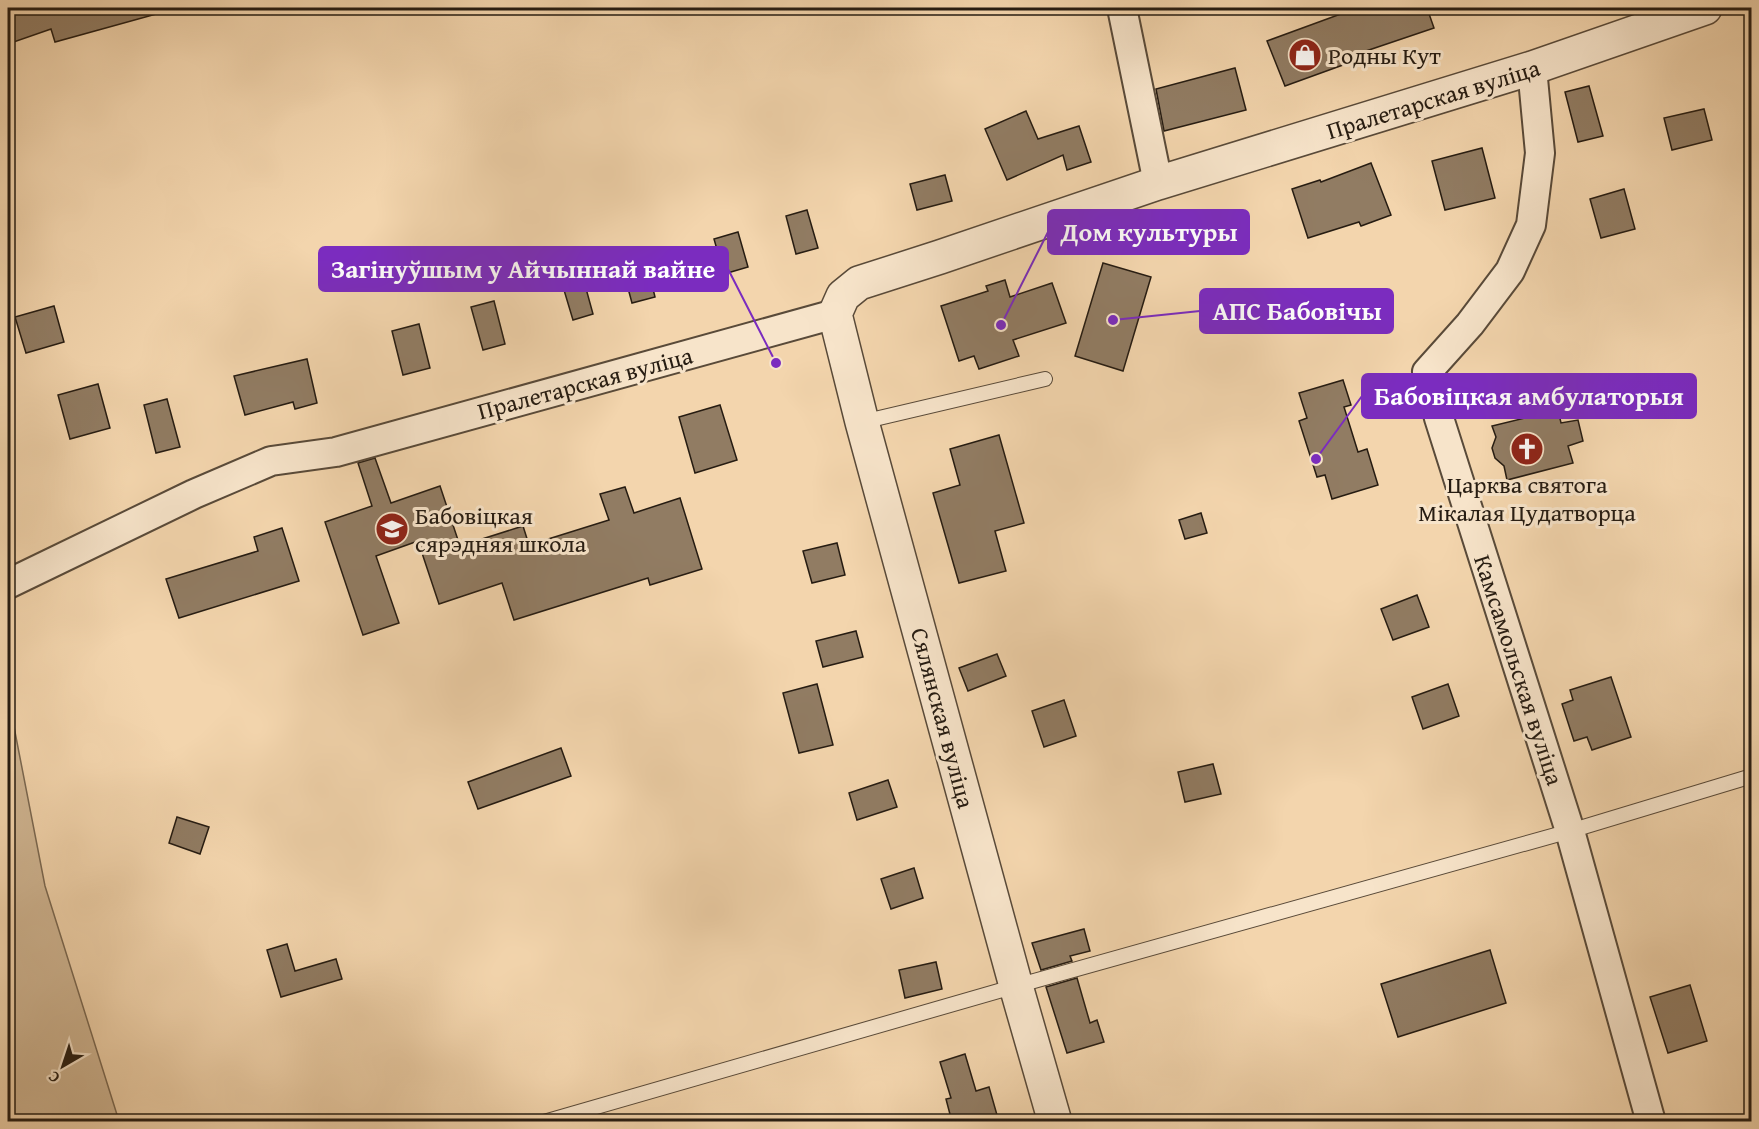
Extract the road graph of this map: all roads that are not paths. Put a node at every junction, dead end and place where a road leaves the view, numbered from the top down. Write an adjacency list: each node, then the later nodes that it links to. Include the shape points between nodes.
1 (1122, 8): 4 (street)
2 (1705, 8): 3 (street, Пралетарская вуліца)
3 (1532, 68): 4 (street, Пралетарская вуліца); 10 (street, Камсамольская вуліца, via 1540,153 1532,225 1510,271 1427,372)
4 (1158, 183): 5 (street, Пралетарская вуліца, via 859,283 843,296)
5 (835, 314): 7 (street, Сялянская вуліца); 8 (street, Пралетарская вуліца, via 336,452 271,461)
6 (1045, 379): 7 (lane)
7 (862, 423): 11 (street, Сялянская вуліца)
8 (8, 584)
9 (1752, 776): 10 (lane)
10 (1570, 831): 11 (lane); 14 (street, Камсамольская вуліца)
11 (1016, 986): 12 (lane); 13 (street, Сялянская вуліца)
12 (543, 1122)
13 (1055, 1122)
14 (1651, 1122)

